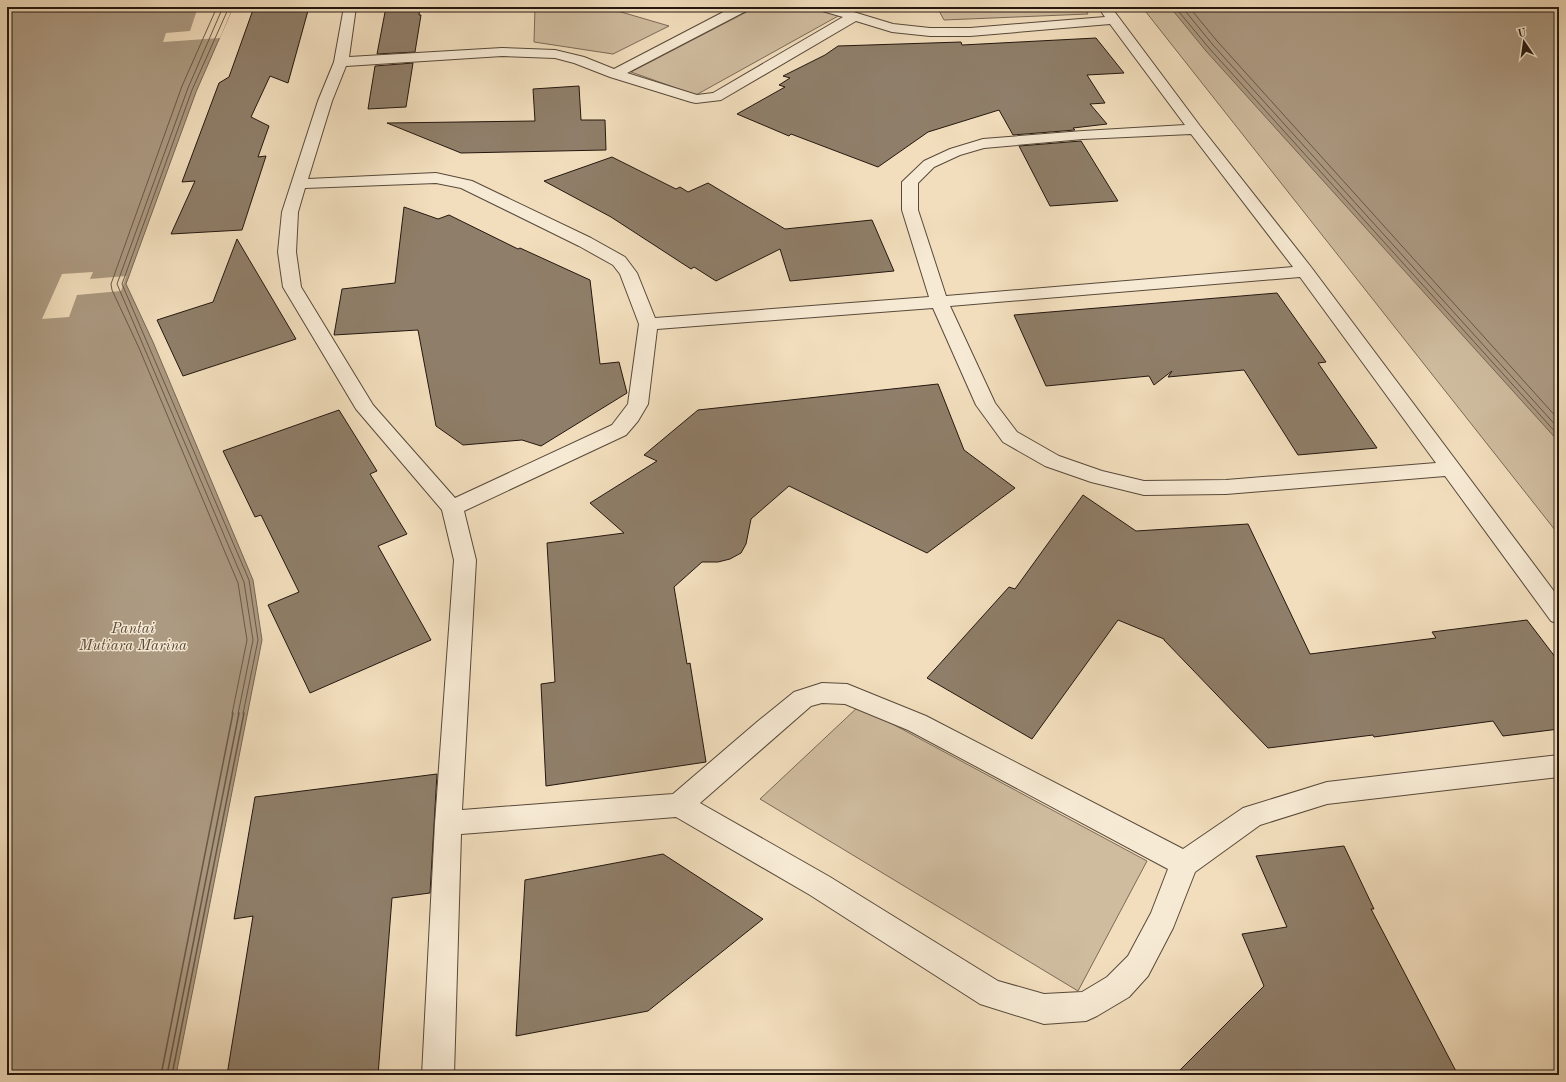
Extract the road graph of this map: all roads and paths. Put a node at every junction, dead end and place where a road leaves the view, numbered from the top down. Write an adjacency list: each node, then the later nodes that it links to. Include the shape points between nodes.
1 (350, 7): 6 (street)
2 (743, 7): 7 (street)
3 (824, 7): 5 (street)
4 (1109, 14): 5 (street, via 970,32 930,32 892,28); 8 (street)
5 (853, 17): 7 (street, via 716,97 696,99)
6 (341, 62): 7 (street, via 528,52 566,56); 9 (street, via 325,101)
7 (615, 74)
8 (1195, 129): 10 (street); 11 (street, via 983,144 955,152 929,164 910,182 910,210)
9 (299, 184): 12 (street, via 436,178 466,184 619,261 630,278); 14 (street, via 290,212 287,252 292,287 366,409)
10 (1305, 271): 11 (street); 13 (street)
11 (939, 302): 12 (street); 13 (street, via 986,405 1010,437 1052,461 1098,478 1144,488 1226,487)
12 (648, 324): 14 (street, via 638,404 619,430)
13 (1450, 468): 15 (street)
14 (452, 508): 18 (street, via 465,560)
15 (1559, 615)
16 (1559, 766): 19 (street, via 1327,793 1252,816)
17 (679, 805): 18 (street); 19 (street, via 803,699 822,693 847,694 917,723); 19 (street, via 820,886 991,994 1044,1009 1086,1006 1118,987 1138,966 1163,919)
18 (448, 824): 20 (street)
19 (1184, 864)
20 (438, 1075)

